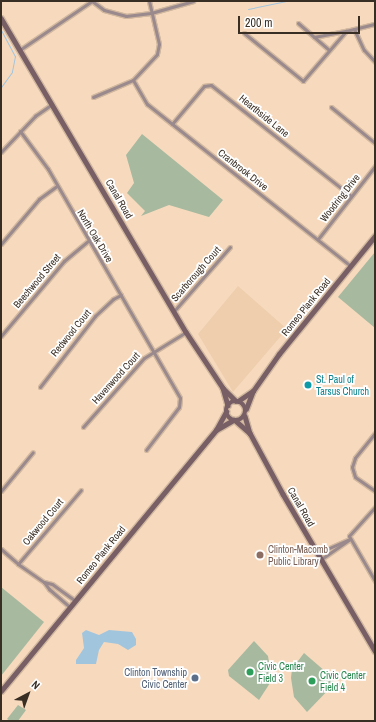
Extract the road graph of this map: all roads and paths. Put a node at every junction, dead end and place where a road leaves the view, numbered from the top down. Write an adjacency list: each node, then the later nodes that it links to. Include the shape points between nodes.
1 (92, 1): 4 (street, via 100,8 118,15); 12 (street)
2 (149, 1): 4 (street)
3 (193, 1): 4 (street)
4 (151, 13): 15 (street, via 159,44 157,54)
5 (1, 18): 12 (street, Canal Road)
6 (298, 23): 11 (street)
7 (375, 24): 8 (street)
8 (354, 29): 9 (street); 14 (street, via 364,50)
9 (346, 31): 11 (street); 13 (street)
10 (244, 33): 13 (street, via 303,81)
11 (314, 36): 13 (street)
12 (20, 49): 17 (street, Canal Road)
13 (330, 50)
14 (375, 62)
15 (134, 80): 16 (street); 19 (street, Cranbrook Drive, via 143,100)
16 (93, 96)
17 (52, 104): 20 (street); 33 (street, Canal Road)
18 (331, 107): 21 (street)
19 (172, 124): 25 (street, Hearthside Lane, via 204,86 211,85); 27 (street, Cranbrook Drive)
20 (20, 131): 22 (street); 24 (street, North Oak Drive, via 39,156)
21 (375, 143)
22 (1, 152)
23 (375, 166): 25 (street, Woodring Drive)
24 (56, 186): 28 (street, North Oak Drive); 29 (street, via 39,199)
25 (351, 196): 27 (street, Woodring Drive)
26 (375, 236): 31 (street, Romeo Plank Road)
27 (318, 239): 31 (street, Cranbrook Drive)
28 (89, 240): 32 (street, North Oak Drive); 35 (street, Beechwood Street, via 64,261)
29 (1, 244)
30 (230, 247): 33 (street, Scarborough Court)
31 (350, 266): 39 (street, Romeo Plank Road, via 279,354)
32 (121, 295): 36 (street, North Oak Drive); 37 (street, Redwood Court, via 95,316)
33 (174, 311): 34 (street, Canal Road)
34 (186, 332): 36 (street, Havenwood Court); 38 (street, Canal Road)
35 (1, 336)
36 (154, 350): 46 (street, Havenwood Court, via 132,370); 50 (street, North Oak Drive, via 181,402)
37 (40, 387)
38 (223, 388): 40 (street, Canal Road); 41 (street, Canal Road)
39 (254, 392): 40 (street, Romeo Plank Road); 42 (street, Romeo Plank Road)
40 (237, 401): 41 (street); 42 (street)
41 (228, 405): 43 (street)
42 (246, 409): 44 (street)
43 (226, 412): 45 (street); 47 (street, Romeo Plank Road)
44 (245, 416): 45 (street); 49 (street, Canal Road)
45 (235, 421): 47 (street, Romeo Plank Road); 49 (street, Canal Road)
46 (83, 427)
47 (216, 430): 63 (street, Romeo Plank Road)
48 (375, 433): 54 (street, via 355,458 352,466 355,477)
49 (250, 434): 58 (street, Canal Road)
50 (146, 450)
51 (34, 452): 53 (street)
52 (81, 490): 60 (street, Oakwood Court)
53 (1, 491)
54 (375, 491)
55 (375, 507): 56 (street, via 350,532)
56 (350, 539): 58 (street); 59 (street); 61 (street)
57 (1, 549): 60 (street)
58 (318, 553): 59 (street, Canal Road)
59 (321, 558): 65 (street, Canal Road)
60 (18, 564): 62 (street)
61 (375, 581)
62 (44, 582): 63 (street, via 52,584); 64 (street, via 49,590)
63 (75, 601): 64 (street, Romeo Plank Road)
64 (70, 607): 66 (street, Romeo Plank Road)
65 (375, 651)
66 (1, 691)

